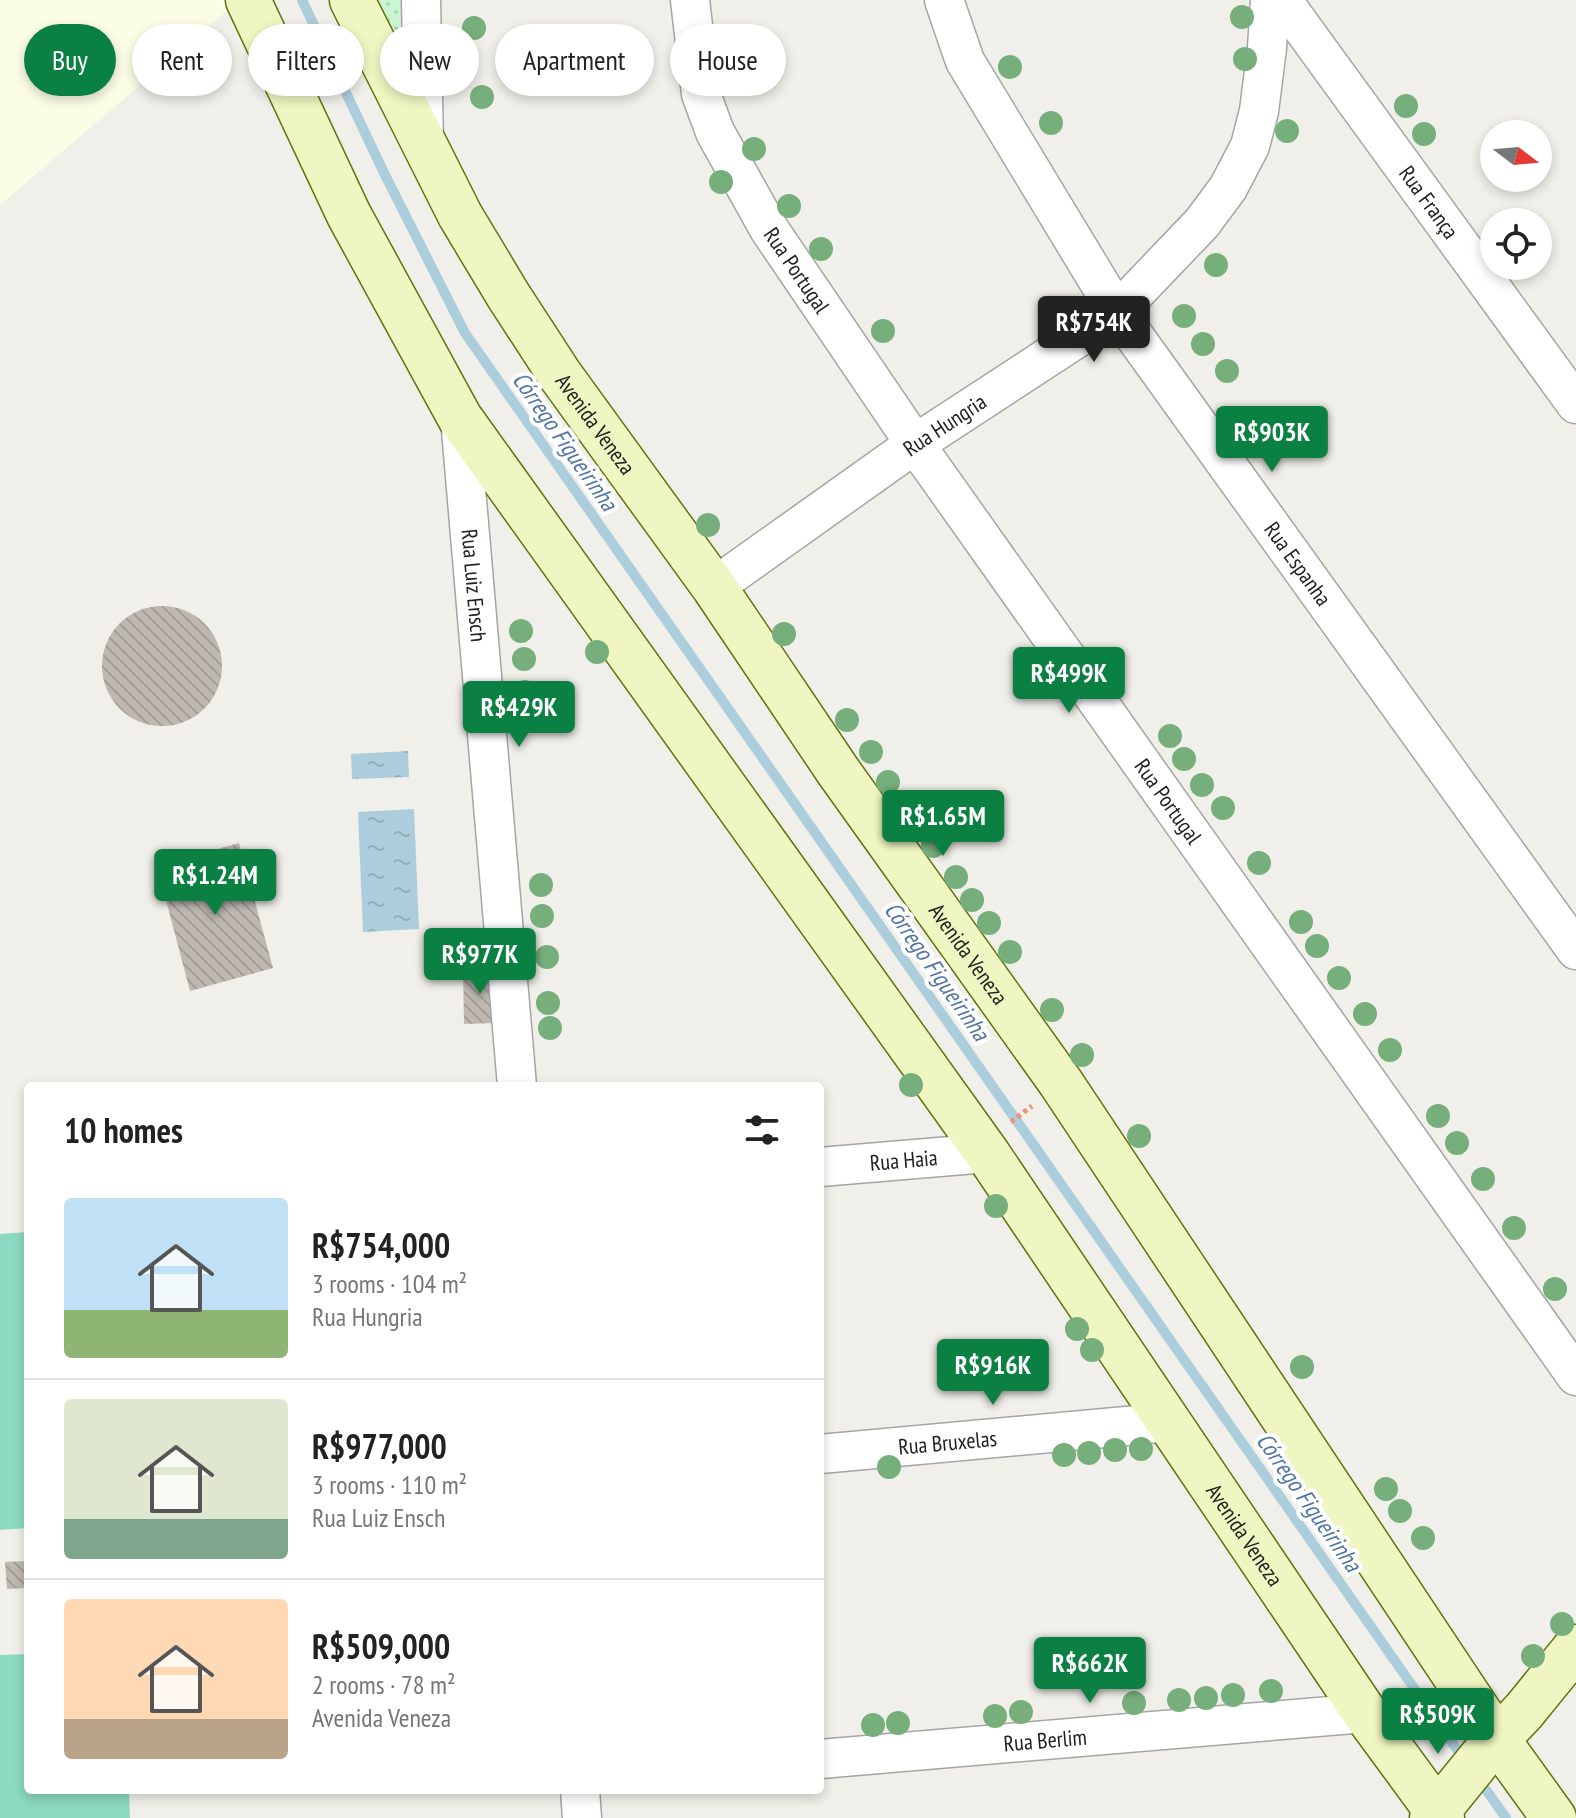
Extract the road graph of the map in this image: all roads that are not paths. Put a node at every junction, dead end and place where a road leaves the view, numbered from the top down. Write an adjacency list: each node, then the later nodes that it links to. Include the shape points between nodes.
1 (248, 0): 11 (main road, Avenida Veneza, via 349,215)
2 (352, 0): 8 (main road, Avenida Veneza)
3 (421, 0): 8 (street)
4 (690, 0): 12 (street, Rua Portugal, via 701,94 715,132 769,229)
5 (944, 0): 9 (street, Rua Espanha, via 965,61)
6 (1270, 0): 9 (street, Rua Hungria, via 1259,111 1250,146 1202,223)
7 (1282, 0): 10 (street, Rua França)
8 (424, 142): 13 (main road, Avenida Veneza, via 460,215 560,375)
9 (1117, 312): 12 (street, Rua Hungria); 14 (street, Rua Espanha)
10 (1576, 404)
11 (460, 418): 15 (street, Rua Luiz Ensch); 16 (main road, Avenida Veneza)
12 (915, 444): 13 (street, Rua Hungria); 18 (street, Rua Portugal)
13 (714, 587): 23 (main road, Avenida Veneza, via 1061,1083)
14 (1576, 950)
15 (517, 1082)
16 (984, 1149): 17 (street, Rua Haia); 19 (main road, Avenida Veneza)
17 (824, 1167)
18 (1576, 1376)
19 (1170, 1422): 20 (street, Rua Bruxelas); 22 (main road, Avenida Veneza)
20 (824, 1454)
21 (1576, 1647): 23 (main road)
22 (1365, 1713): 24 (street, Rua Berlim); 26 (main road, Avenida Veneza)
23 (1492, 1744): 26 (main road); 28 (main road, Avenida Veneza)
24 (824, 1759)
25 (580, 1794): 27 (street)
26 (1438, 1813)
27 (582, 1818)
28 (1554, 1818)

